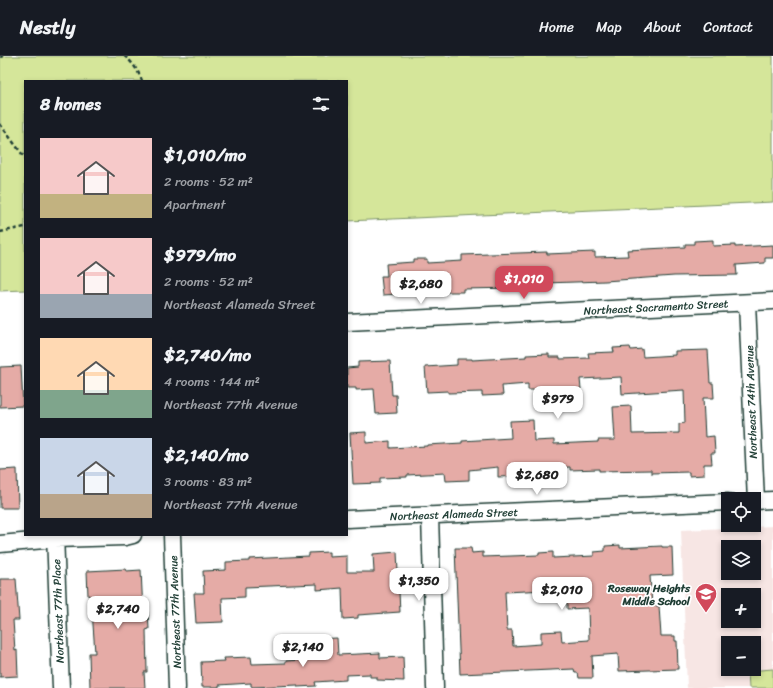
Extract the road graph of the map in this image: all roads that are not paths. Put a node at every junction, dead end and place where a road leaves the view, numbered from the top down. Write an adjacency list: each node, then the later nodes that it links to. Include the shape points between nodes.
1 (773, 301): 2 (street, Northeast Sacramento Street)
2 (747, 303): 3 (street, Northeast Sacramento Street); 4 (street, Northeast 74th Avenue)
3 (348, 322)
4 (755, 492)
5 (773, 500): 6 (street)
6 (761, 501)
7 (721, 502): 8 (street, Northeast Alameda Street)
8 (430, 515): 9 (street, Northeast Alameda Street); 16 (street)
9 (348, 519)
10 (128, 536): 12 (street)
11 (172, 536): 15 (street, Northeast 77th Avenue)
12 (55, 537): 13 (street); 14 (street, Northeast 77th Place)
13 (0, 544)
14 (61, 688)
15 (177, 688)
16 (435, 688)

